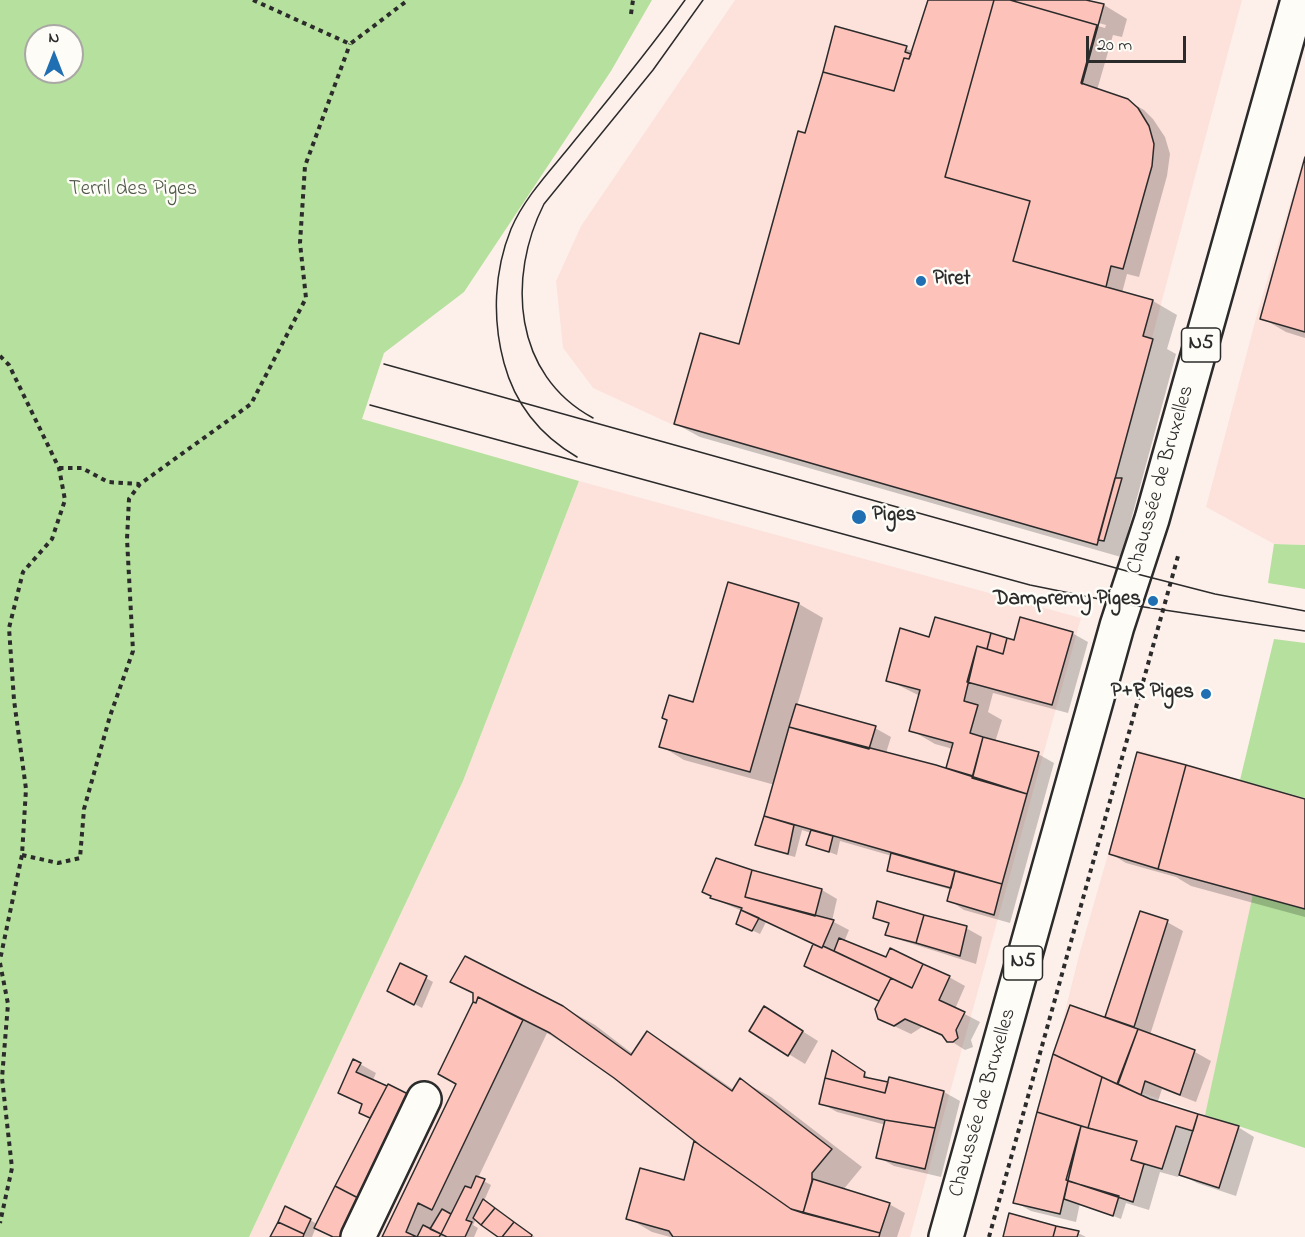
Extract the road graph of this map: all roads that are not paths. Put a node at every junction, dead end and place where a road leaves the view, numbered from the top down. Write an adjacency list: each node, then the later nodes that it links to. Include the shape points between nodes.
1 (1298, 0): 4 (main road, Chaussée de Bruxelles / N5)
2 (424, 1099): 3 (main road)
3 (358, 1237)
4 (946, 1237)

